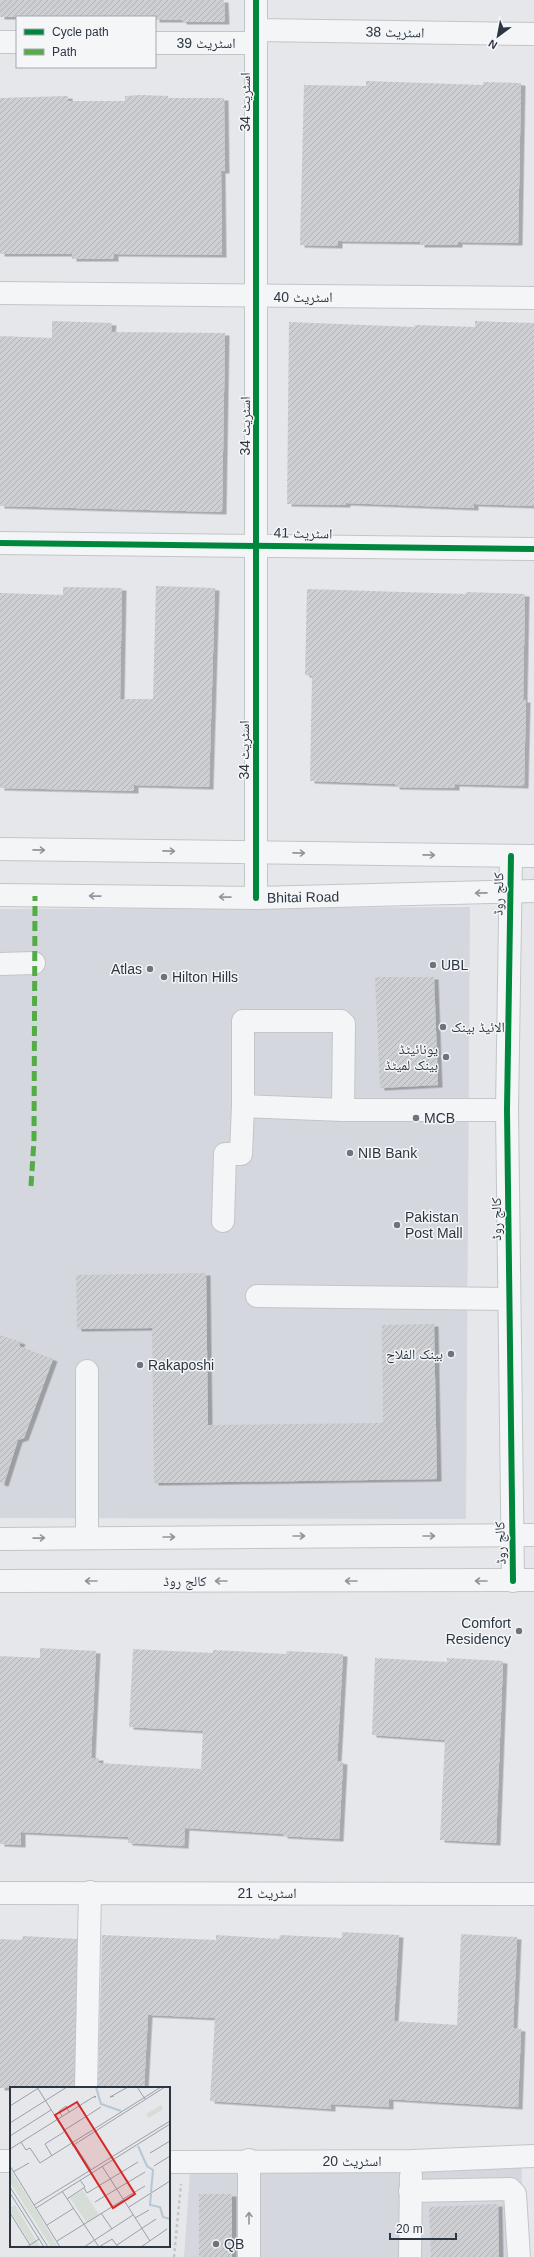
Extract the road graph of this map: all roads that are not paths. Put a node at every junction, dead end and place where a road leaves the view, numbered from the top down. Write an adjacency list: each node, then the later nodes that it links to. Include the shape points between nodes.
1 (256, 0): 3 (street, اسٹریٹ 34)
2 (534, 34): 3 (street, اسٹریٹ 38)
3 (256, 36): 6 (street, اسٹریٹ 39); 8 (street, اسٹریٹ 34)
4 (0, 42): 5 (street)
5 (16, 42)
6 (156, 43)
7 (0, 293): 8 (street, اسٹریٹ 40)
8 (257, 297): 9 (street, اسٹریٹ 40); 11 (street, اسٹریٹ 34)
9 (534, 298)
10 (0, 543): 11 (street, اسٹریٹ 41)
11 (256, 544): 12 (street, اسٹریٹ 41); 14 (street, اسٹریٹ 34)
12 (534, 549)
13 (0, 849): 14 (street, one-way to 14)
14 (257, 852): 15 (street, one-way to 15); 20 (street, اسٹریٹ 34)
15 (511, 856): 16 (street); 18 (street, کالج روڈ)
16 (534, 856)
17 (534, 892): 18 (street, Bhitai Road)
18 (511, 893): 20 (street, Bhitai Road, one-way to 20); 25 (street, کالج روڈ)
19 (0, 896): 20 (street, Bhitai Road, one-way to 19)
20 (256, 898)
21 (34, 963): 22 (street)
22 (0, 964)
23 (243, 1106): 24 (street); 24 (street, via 243,1021 341,1021 344,1024); 26 (street, via 242,1154 225,1154)
24 (343, 1110): 25 (street)
25 (507, 1110): 28 (street, کالج روڈ)
26 (223, 1221)
27 (257, 1296): 28 (street)
28 (509, 1298): 30 (street, کالج روڈ)
29 (88, 1372): 32 (street)
30 (512, 1535): 31 (street, کالج روڈ); 32 (street, کالج روڈ, one-way to 30); 34 (street, کالج روڈ)
31 (534, 1535)
32 (87, 1538): 33 (street, کالج روڈ, one-way to 32)
33 (0, 1539)
34 (524, 1580): 35 (street, کالج روڈ, one-way to 35)
35 (0, 1581)
36 (0, 1892): 37 (street, اسٹریٹ 21)
37 (90, 1892): 38 (street, اسٹریٹ 21); 39 (street)
38 (534, 1894)
39 (86, 2087)
40 (534, 2156): 42 (street, اسٹریٹ 20)
41 (249, 2160): 42 (street, اسٹریٹ 20); 43 (street, اسٹریٹ 20); 45 (street, one-way to 41)
42 (413, 2161): 44 (street)
43 (177, 2162)
44 (410, 2191): 46 (street); 47 (street, via 510,2189 515,2194)
45 (249, 2257)
46 (410, 2257)
47 (519, 2257)

